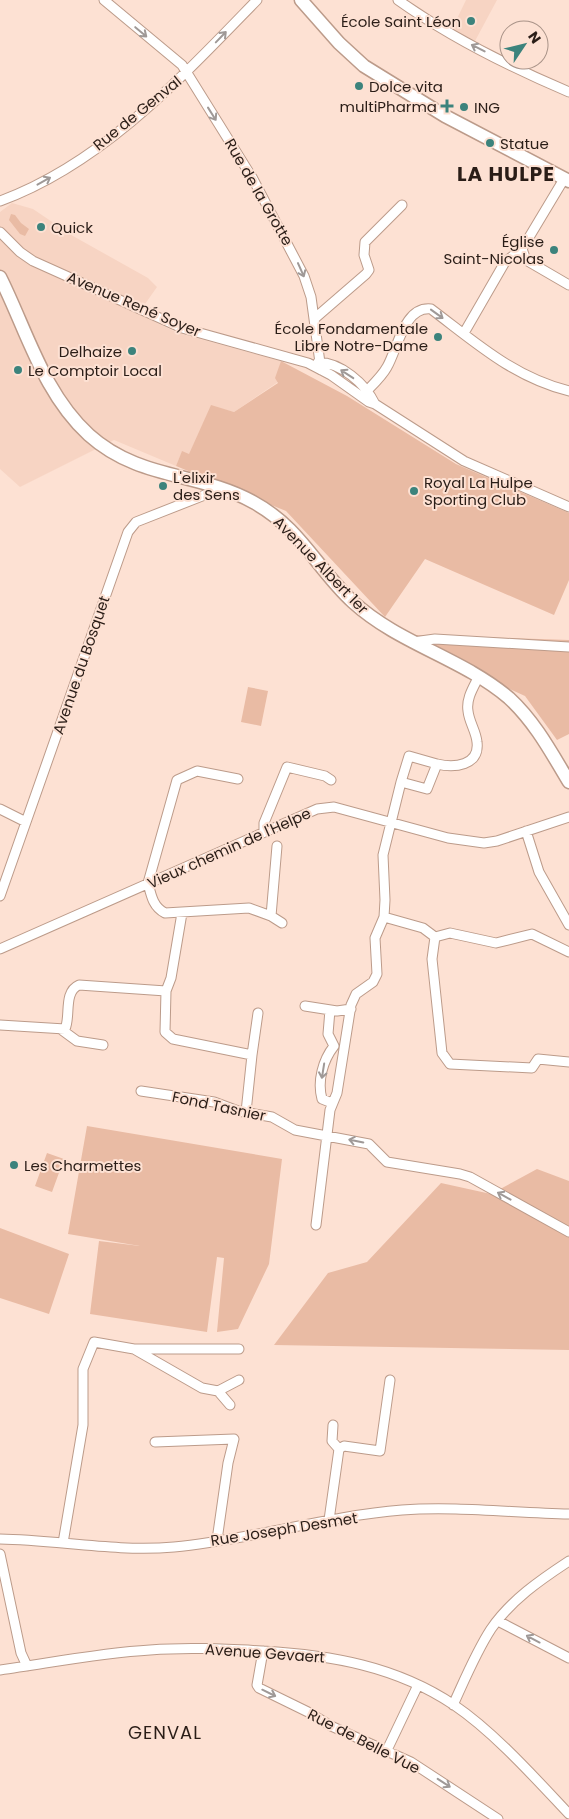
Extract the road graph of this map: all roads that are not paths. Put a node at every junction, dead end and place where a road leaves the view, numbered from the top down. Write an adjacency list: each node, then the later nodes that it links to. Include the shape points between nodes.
1 (104, 0): 5 (street, Rue de la Grotte, one-way to 5)
2 (257, 0): 5 (street, Rue de Genval, one-way to 2)
3 (301, 0): 7 (main road, via 364,66 445,116)
4 (398, 0): 6 (street, one-way to 4, via 428,22)
5 (187, 72): 8 (street, Rue de Genval, one-way to 5, via 45,182 70,166 131,122); 14 (street, Rue de la Grotte, one-way to 14, via 254,179 296,258)
6 (569, 92)
7 (567, 180): 11 (street)
8 (0, 202)
9 (402, 205): 14 (street, via 365,242 364,255 369,270 366,274)
10 (0, 232): 16 (street, Avenue René Soyer, via 33,261 182,328)
11 (522, 249): 13 (street, via 526,260); 15 (street, via 505,262)
12 (0, 277): 19 (main road, Avenue Albert 1er, via 56,397 83,429 102,446 136,465)
13 (569, 284)
14 (314, 319): 16 (street, Rue de la Grotte)
15 (464, 334): 17 (street, via 503,364); 18 (street, one-way to 15, via 388,366 411,316 417,311 431,309)
16 (322, 366): 18 (street, Avenue René Soyer, via 334,365 356,380)
17 (569, 391)
18 (364, 394): 20 (street, Avenue René Soyer, via 464,461)
19 (220, 489): 21 (main road, Avenue Albert 1er, via 251,500 287,525 353,602 391,631); 31 (street, Avenue du Bosquet, via 136,522 128,532)
20 (569, 507)
21 (413, 642): 22 (street, via 436,639); 23 (main road, Avenue Albert 1er)
22 (569, 647)
23 (478, 678): 24 (street, via 468,702 477,741 476,752 463,765); 28 (main road, Avenue Albert 1er, via 522,710)
24 (437, 764): 27 (street, via 427,789); 27 (street, via 409,756)
25 (238, 779): 38 (street, via 197,771 177,780)
26 (331, 780): 35 (street, via 287,767 264,823)
27 (401, 782): 32 (street)
28 (569, 782)
29 (0, 809): 31 (street)
30 (569, 817): 33 (street, Vieux chemin de l'Helpe)
31 (26, 822): 39 (street, Avenue du Bosquet)
32 (390, 822): 35 (street, Vieux chemin de l'Helpe, via 324,807); 36 (street, Vieux chemin de l'Helpe, via 472,842 497,841); 42 (street, via 383,855 386,873)
33 (552, 822): 34 (street); 36 (street, Vieux chemin de l'Helpe)
34 (569, 826)
35 (264, 831): 38 (street, Vieux chemin de l'Helpe)
36 (526, 831): 44 (street, via 539,872)
37 (277, 846): 41 (street)
38 (148, 883): 40 (street, via 152,899 162,912); 46 (street, Vieux chemin de l'Helpe)
39 (0, 896)
40 (182, 913): 41 (street, via 249,908); 48 (street)
41 (271, 916): 43 (street)
42 (384, 917): 45 (street, via 424,928); 50 (street, via 375,938 377,974 373,982 356,994)
43 (282, 923)
44 (569, 925)
45 (435, 936): 47 (street, via 450,933 496,943 532,934); 58 (street, via 432,959 445,1060 450,1064 532,1068 538,1059)
46 (0, 949)
47 (569, 952)
48 (166, 991): 54 (street, via 80,985 70,993 67,1024); 57 (street, via 165,1032 169,1038)
49 (305, 1006): 51 (street)
50 (351, 1008): 51 (street); 56 (street, via 348,1034)
51 (330, 1010): 56 (street, via 328,1034)
52 (258, 1013): 57 (street)
53 (0, 1025): 54 (street)
54 (62, 1030): 55 (street, via 77,1041)
55 (103, 1045)
56 (339, 1046): 60 (street, via 337,1093); 60 (street, one-way to 60, via 324,1061 320,1089 322,1099)
57 (252, 1055): 61 (street)
58 (569, 1062)
59 (141, 1091): 61 (street, Fond Tasnier, via 214,1102)
60 (332, 1103): 62 (street)
61 (246, 1112): 62 (street, Fond Tasnier, via 272,1117 295,1130)
62 (327, 1136): 63 (street); 64 (street, Fond Tasnier, one-way to 62, via 470,1177 387,1162 369,1144)
63 (316, 1225)
64 (569, 1232)
65 (134, 1349): 66 (street); 69 (street, via 202,1388); 78 (street, via 94,1342 92,1345 83,1370 83,1425)
66 (239, 1349)
67 (239, 1380): 69 (street)
68 (390, 1380): 73 (street, via 380,1452 344,1446)
69 (218, 1391): 70 (street)
70 (230, 1405)
71 (333, 1425): 73 (street, via 332,1441)
72 (155, 1442): 77 (street, via 234,1439)
73 (339, 1449): 75 (street)
74 (569, 1514): 75 (street, Rue Joseph Desmet, via 411,1510)
75 (329, 1520): 77 (street, Rue Joseph Desmet)
76 (0, 1539): 78 (street, Rue Joseph Desmet)
77 (217, 1540): 78 (street, Rue Joseph Desmet, via 175,1547 133,1548)
78 (64, 1543)
79 (0, 1554): 84 (street, via 21,1653)
80 (569, 1561): 81 (street, via 528,1590)
81 (498, 1621): 83 (street, one-way to 81); 87 (street, via 481,1647)
82 (263, 1651): 84 (street, Avenue Gevaert, via 152,1650); 86 (street, Avenue Gevaert, via 308,1654 368,1665); 88 (street, Rue de Belle Vue, one-way to 88, via 259,1688 331,1726)
83 (569, 1658)
84 (27, 1666): 85 (street, Avenue Gevaert)
85 (0, 1670)
86 (418, 1685): 87 (street, Avenue Gevaert); 88 (street)
87 (453, 1705): 89 (street, Avenue Gevaert, via 498,1743)
88 (387, 1750): 90 (street, Rue de Belle Vue, one-way to 90, via 416,1765)
89 (569, 1814)
90 (498, 1819)

